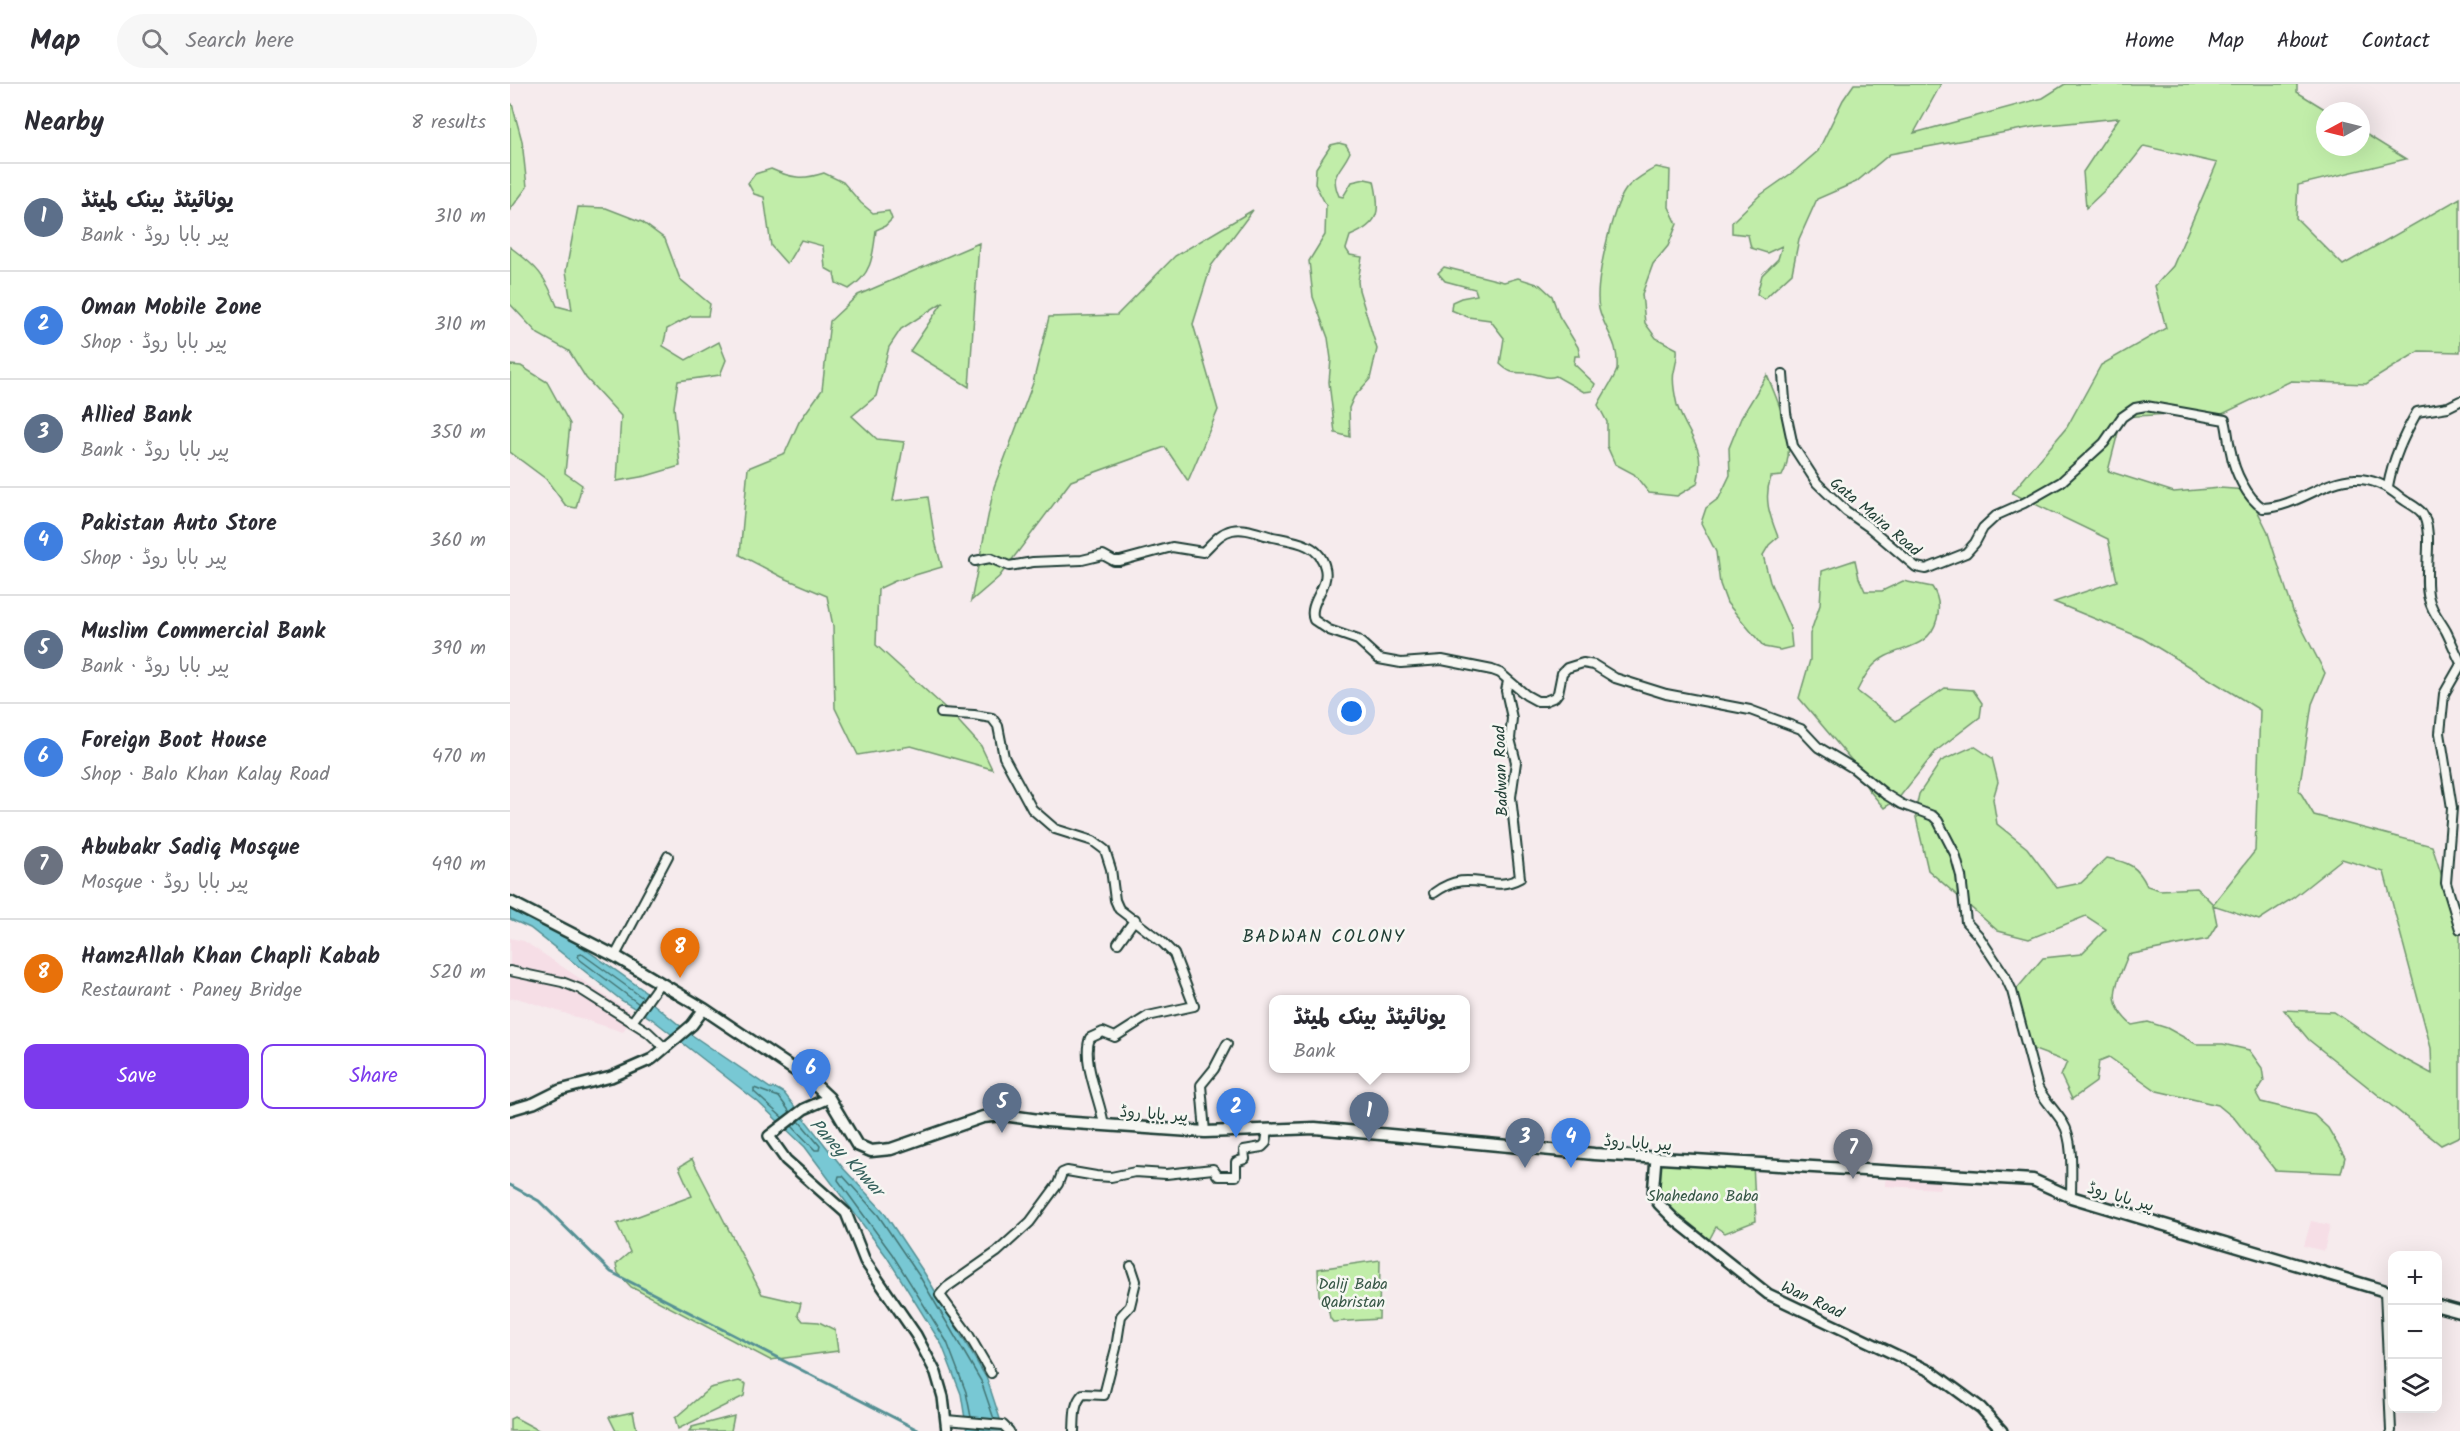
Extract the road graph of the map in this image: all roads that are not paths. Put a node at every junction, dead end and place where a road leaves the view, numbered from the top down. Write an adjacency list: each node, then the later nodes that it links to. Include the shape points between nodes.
1 (1783, 374): 3 (street, Gata Maira Road, via 1793,446 1817,483 1916,567 1926,569 1966,553 1997,515 2061,483 2104,443 2122,417 2146,406 2225,420 2236,468 2254,502 2263,508 2306,497 2341,480 2357,479)
2 (2460, 401): 3 (street, via 2417,412 2399,444)
3 (2388, 486): 5 (street, Gata Maira Road, via 2424,515 2428,597)
4 (975, 561): 7 (street, via 990,558 1009,566 1103,555 1119,561 1172,547 1203,552 1222,533 1245,529 1314,550 1326,569 1325,583 1312,608 1314,620 1358,640 1379,659 1401,663 1458,662 1492,670)
5 (2460, 661)
6 (2459, 670): 9 (street, via 2444,694 2440,733)
7 (1508, 681): 11 (street, Badwan Road, via 1510,739 1516,762 1511,797 1520,878 1504,884 1460,880); 29 (street, via 1537,701 1545,701 1558,693 1562,673 1567,668 1583,663 1666,694 1750,710 1801,729 1818,747 1885,794 1933,816 1955,854 1966,922 2005,976 2038,1088 2064,1124 2071,1162)
8 (941, 713): 13 (street, via 992,718 998,726 1004,757 1032,809 1055,829 1093,841 1105,850 1115,900 1119,909)
9 (2456, 808): 14 (street, via 2446,883)
10 (668, 856): 16 (street)
11 (1434, 893)
12 (510, 902): 16 (main road)
13 (1135, 919): 15 (street); 25 (street, via 1174,954 1194,1006 1148,1016 1115,1037 1103,1032 1090,1038 1095,1096)
14 (2460, 929)
15 (1118, 943)
16 (615, 956): 18 (main road)
17 (510, 971): 20 (street, via 580,989)
18 (660, 983): 19 (main road); 20 (street)
19 (704, 1009): 22 (street); 23 (main road, via 811,1081)
20 (632, 1022): 22 (street)
21 (1227, 1044): 27 (street, via 1201,1085)
22 (668, 1045): 24 (street, via 634,1068)
23 (829, 1098): 25 (main road, پیر بابا روڈ, via 857,1144 871,1151 891,1149 983,1117 1003,1115); 36 (street, via 804,1109 769,1136 786,1160 846,1213 865,1261 916,1335 936,1373)
24 (510, 1110)
25 (1104, 1125): 27 (main road, پیر بابا روڈ)
26 (1268, 1129): 27 (main road, پیر بابا روڈ); 28 (main road, پیر بابا روڈ, via 1316,1128); 35 (street, via 1262,1147 1244,1150 1245,1159 1236,1162 1236,1176 1218,1176 1213,1169 1166,1174 1135,1172 1111,1177 1062,1173 1030,1222 940,1295)
27 (1205, 1132)
28 (1656, 1158): 29 (main road, پیر بابا روڈ, via 2033,1180); 40 (street, Wan Road, via 1653,1195 1659,1204 1768,1294 1932,1372 1981,1408)
29 (2071, 1197): 31 (main road, پیر بابا روڈ)
30 (1131, 1266): 39 (street, via 1136,1281 1130,1306 1121,1316 1104,1395 1079,1397)
31 (2388, 1292)
32 (2389, 1305): 41 (street)
33 (2442, 1307): 34 (main road)
34 (2460, 1312)
35 (991, 1373)
36 (946, 1420): 37 (street); 38 (street)
37 (1006, 1428)
38 (947, 1431)
39 (1074, 1431)
40 (2002, 1431)
41 (2391, 1431)

